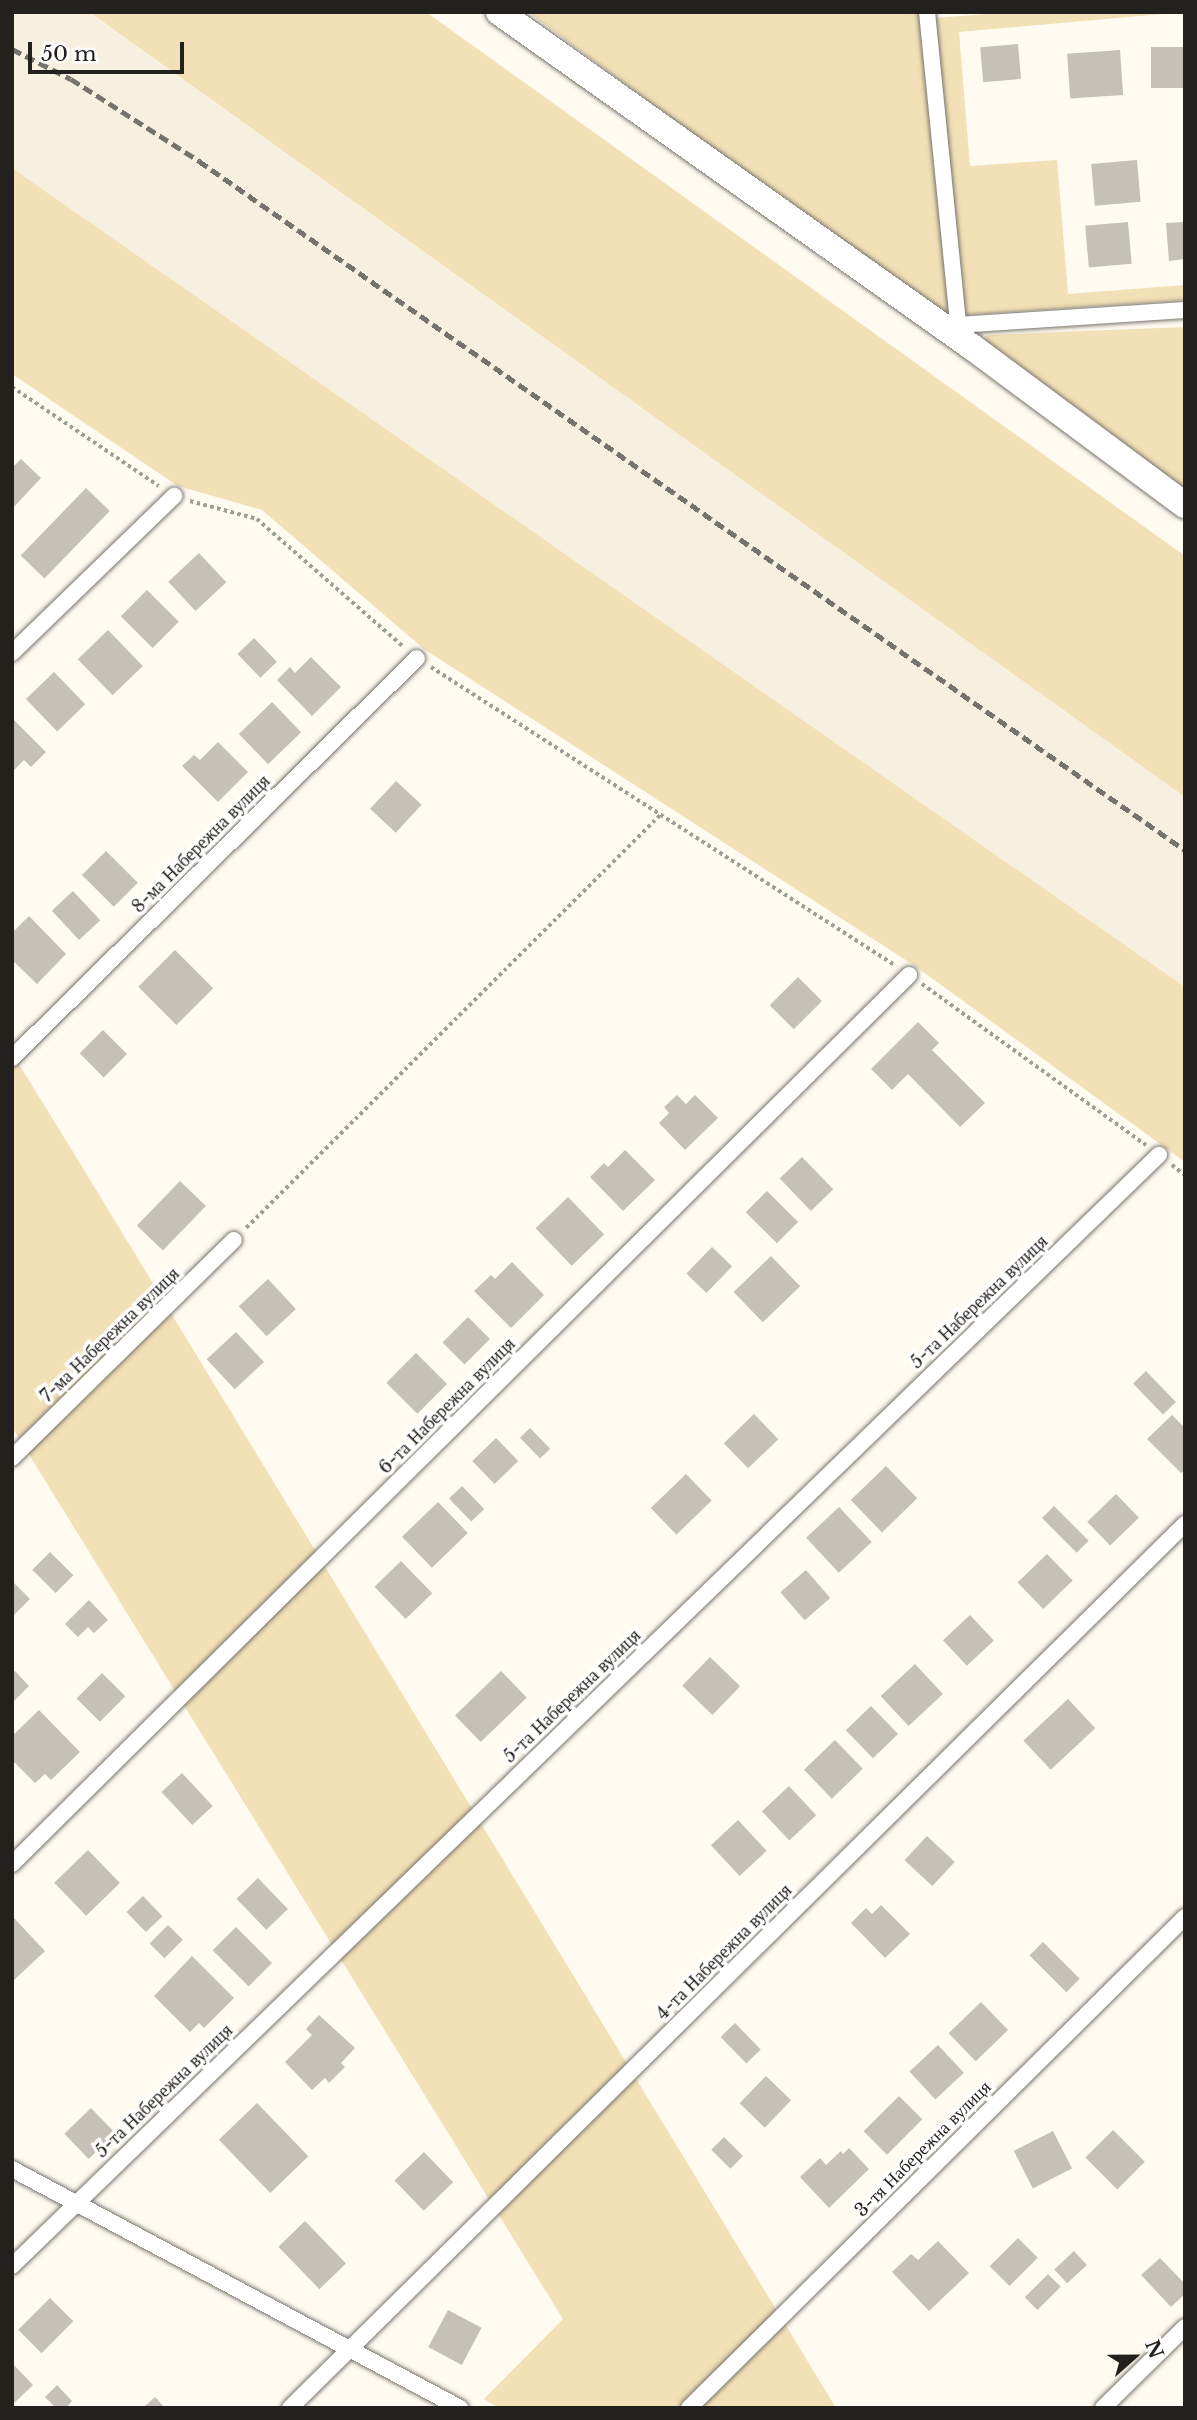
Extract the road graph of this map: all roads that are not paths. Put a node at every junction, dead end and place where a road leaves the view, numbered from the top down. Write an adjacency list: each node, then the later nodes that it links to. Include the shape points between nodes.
1 (499, 12): 5 (main road)
2 (927, 12): 4 (street)
3 (1185, 310): 4 (street)
4 (958, 325): 5 (street)
5 (972, 347): 7 (main road)
6 (174, 496): 8 (street)
7 (1185, 505)
8 (12, 653)
9 (417, 658): 11 (street, 8-ма Набережна вулиця)
10 (909, 975): 16 (street, 6-та Набережна вулиця)
11 (12, 1058)
12 (1159, 1155): 19 (street, 5-та Набережна вулиця)
13 (234, 1240): 14 (street, 7-ма Набережна вулиця)
14 (12, 1458)
15 (1185, 1524): 22 (street, 4-та Набережна вулиця)
16 (12, 1864)
17 (1185, 1917): 25 (street, 3-тя Набережна вулиця)
18 (12, 2169): 19 (street)
19 (77, 2202): 20 (street, 5-та Набережна вулиця); 22 (street)
20 (12, 2266)
21 (1185, 2327): 26 (street)
22 (351, 2350): 23 (street, 4-та Набережна вулиця); 24 (street)
23 (290, 2408)
24 (460, 2408)
25 (689, 2408)
26 (1103, 2408)

